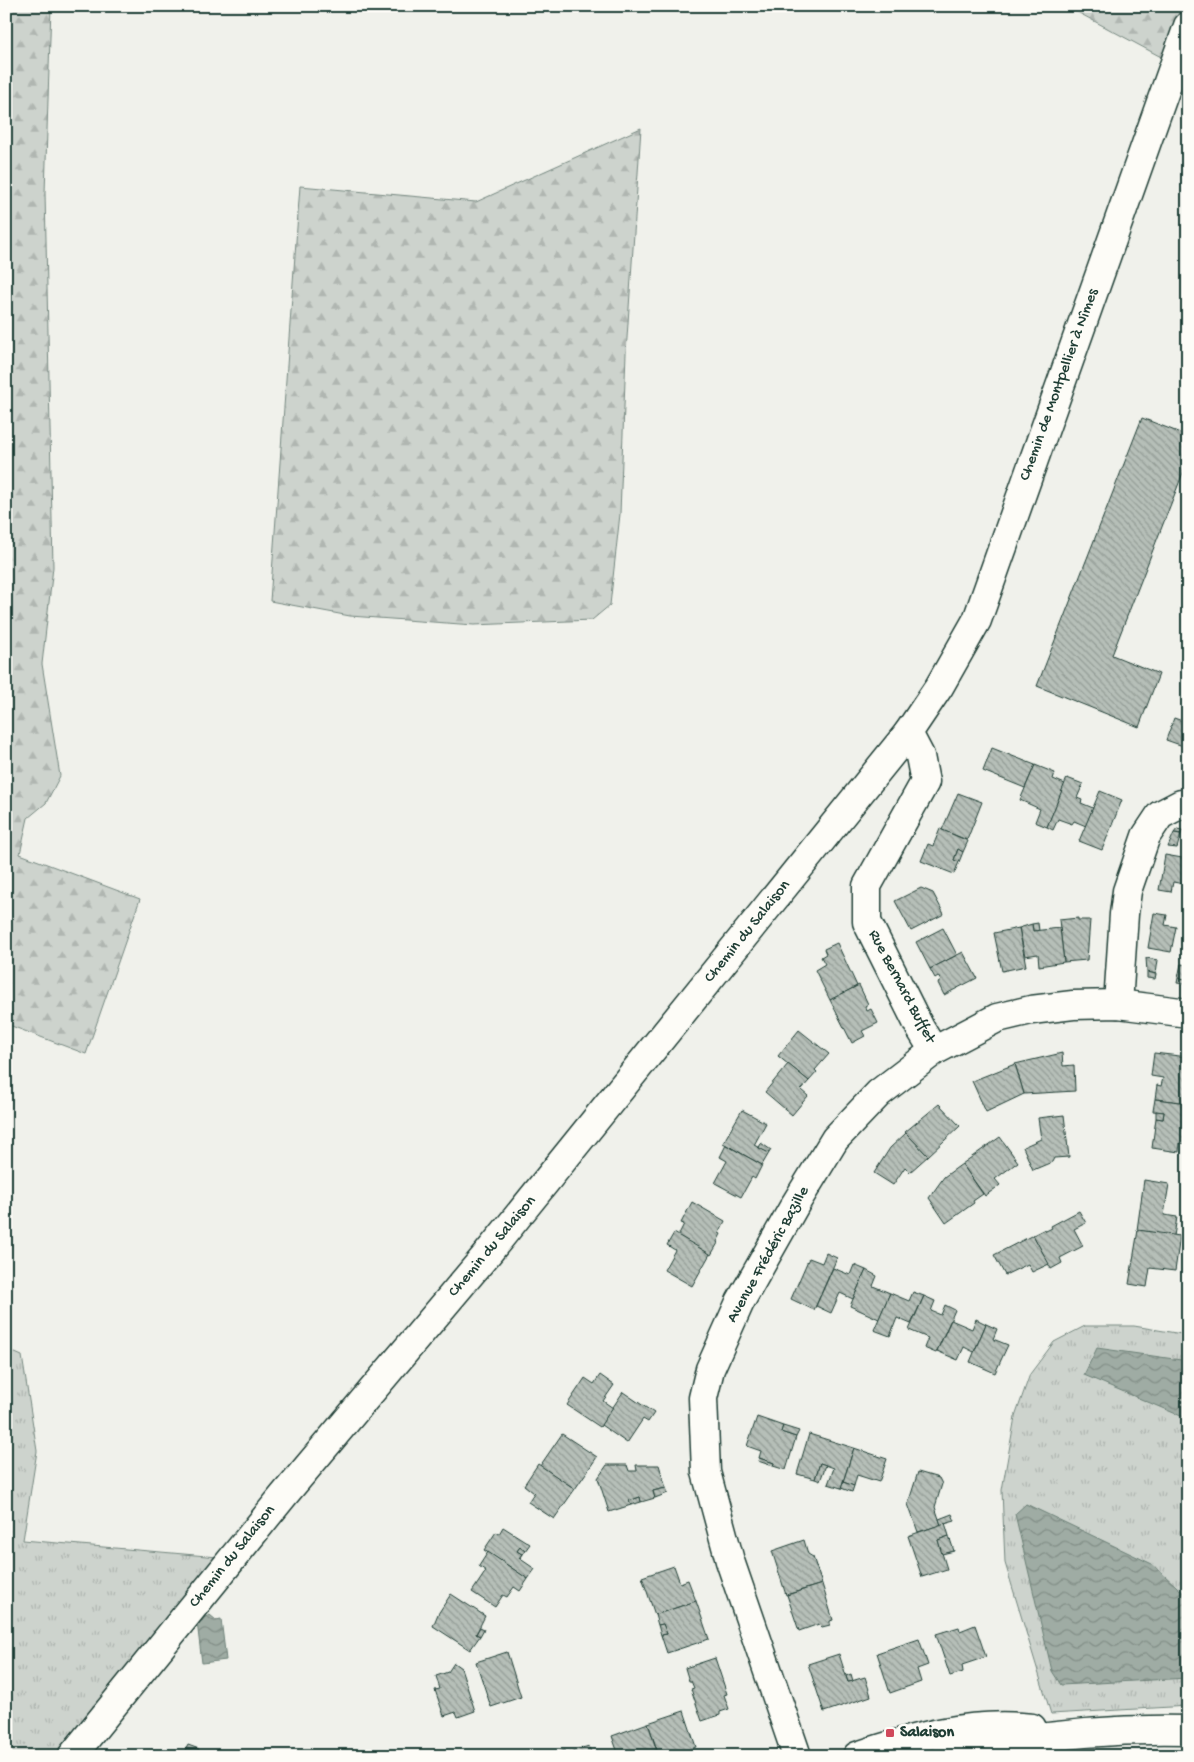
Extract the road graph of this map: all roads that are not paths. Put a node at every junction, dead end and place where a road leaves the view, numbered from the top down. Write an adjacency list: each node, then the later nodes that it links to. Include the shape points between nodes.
1 (1188, 26): 2 (street, Chemin de Montpellier à Nîmes, via 977,620)
2 (908, 733): 6 (street, Rue Bernard Buffet, via 920,756 925,782 868,886 867,922); 9 (street, Chemin du Salaison, via 488,1254 284,1495)
3 (1188, 805): 4 (street, via 1181,804 1160,815 1146,836 1126,899)
4 (1118, 1004): 5 (street, Avenue Frédéric Bazille); 6 (street, Avenue Frédéric Bazille, via 1073,1005 997,1018)
5 (1188, 1012)
6 (934, 1051): 10 (street, Avenue Frédéric Bazille, via 879,1093 835,1139 740,1302 710,1369 702,1398 706,1472 726,1548)
7 (1188, 1730): 8 (street)
8 (1078, 1733): 11 (street, via 1011,1726 974,1727 894,1743); 12 (street)
9 (72, 1756)
10 (797, 1756)
11 (857, 1756)
12 (946, 1756)

